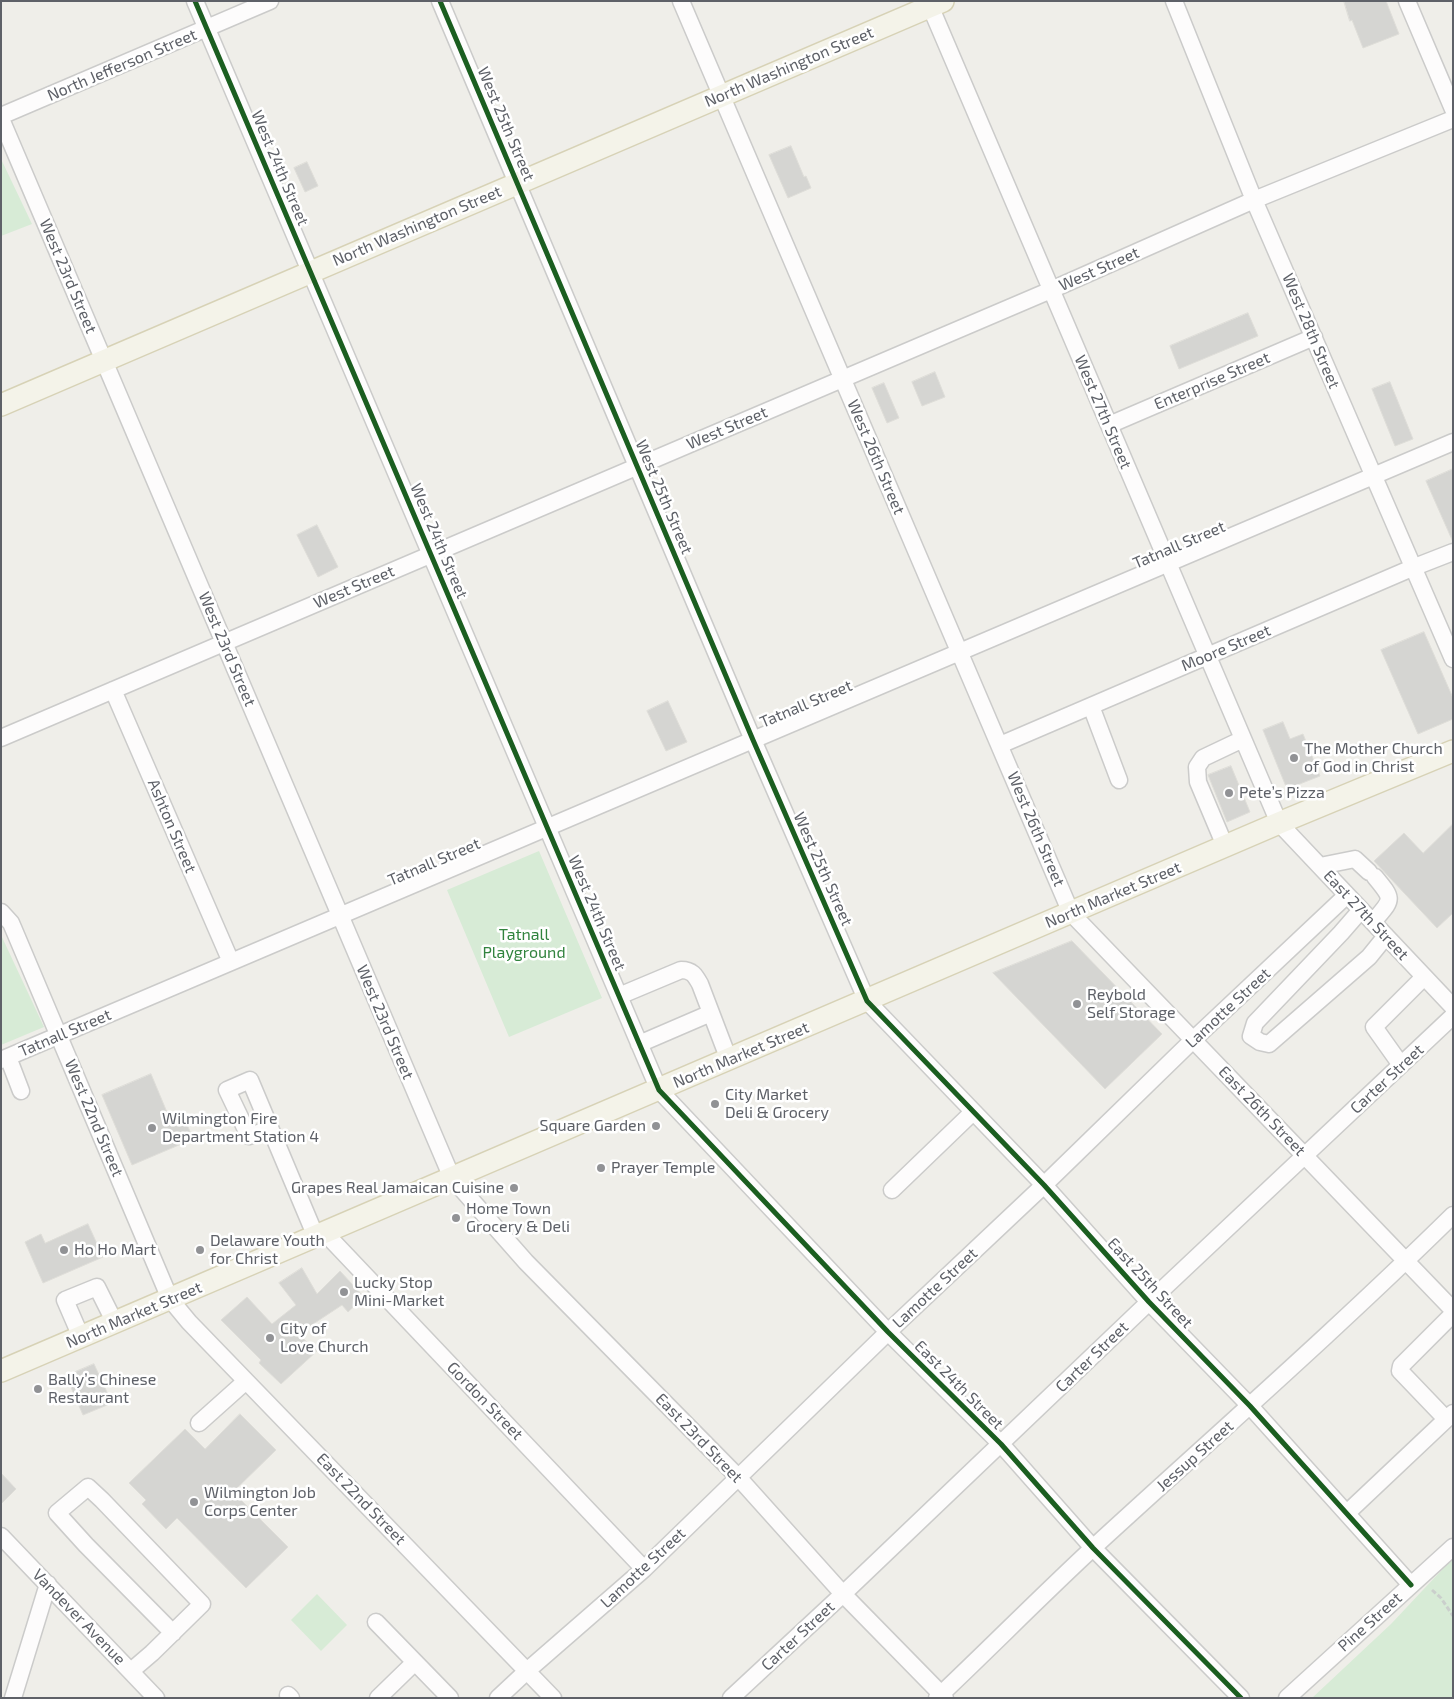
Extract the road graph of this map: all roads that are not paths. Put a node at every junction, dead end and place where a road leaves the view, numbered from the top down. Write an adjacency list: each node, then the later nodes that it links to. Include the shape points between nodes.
1 (195, 1): 8 (street, West 24th Street)
2 (270, 1): 8 (street, North Jefferson Street)
3 (440, 1): 13 (street, West 25th Street)
4 (682, 1): 9 (street, West 26th Street)
5 (1174, 1): 14 (street, West 28th Street)
6 (1407, 1): 10 (street)
7 (934, 3): 9 (main road, North Washington Street); 16 (street, West 27th Street)
8 (207, 28): 11 (street, North Jefferson Street); 15 (street, West 24th Street)
9 (722, 96): 13 (main road, North Washington Street); 19 (street, West 26th Street)
10 (1453, 110)
11 (1, 118): 18 (street, West 23rd Street)
12 (1453, 119): 14 (street, West Street)
13 (518, 184): 15 (main road, North Washington Street); 23 (street, West 25th Street)
14 (1254, 200): 16 (street, West Street); 17 (street, West 28th Street)
15 (310, 272): 18 (main road, North Washington Street); 26 (street, West 24th Street)
16 (1051, 290): 19 (street, West Street); 21 (street, West 27th Street)
17 (1314, 337): 21 (street, Enterprise Street); 24 (street, West 28th Street)
18 (104, 360): 20 (main road, North Washington Street); 29 (street, West 23rd Street)
19 (843, 379): 23 (street, West Street); 30 (street, West 26th Street)
20 (1, 404)
21 (1110, 425): 27 (street, West 27th Street)
22 (1453, 442): 24 (street, Tatnall Street)
23 (637, 466): 26 (street, West Street); 37 (street, West 25th Street)
24 (1373, 475): 27 (street, Tatnall Street); 28 (street, West 28th Street)
25 (1453, 552): 28 (street, Moore Street)
26 (431, 554): 29 (street, West Street); 42 (street, West 24th Street)
27 (1168, 564): 30 (street, Tatnall Street); 31 (street, West 27th Street)
28 (1412, 568): 31 (street, Moore Street); 32 (street, West 28th Street)
29 (224, 642): 33 (street, West Street); 49 (street, West 23rd Street)
30 (960, 652): 37 (street, Tatnall Street); 38 (street, West 26th Street)
31 (1208, 657): 34 (street, Moore Street); 36 (street, West 27th Street)
32 (1453, 659)
33 (113, 690): 35 (street, West Street); 52 (street, Ashton Street)
34 (1091, 706): 38 (street, Moore Street); 40 (street)
35 (1, 738)
36 (1243, 739): 41 (street, West 27th Street); 43 (street, via 1203,758 1197,767 1198,782)
37 (753, 740): 42 (street, Tatnall Street); 55 (street, West 25th Street)
38 (1000, 745): 48 (street, West 26th Street)
39 (1453, 751): 41 (main road, North Market Street)
40 (1119, 780)
41 (1279, 823): 43 (main road, North Market Street); 44 (street, East 27th Street)
42 (547, 828): 49 (street, Tatnall Street); 54 (street, West 24th Street)
43 (1225, 846): 48 (main road, North Market Street)
44 (1320, 866): 45 (street, East 27th Street); 50 (street, via 1355,859 1372,874 1390,898)
45 (1347, 895): 46 (street, East 27th Street); 60 (street, Lamotte Street)
46 (1361, 910): 50 (street, East 27th Street); 51 (street, via 1255,1023 1251,1036 1269,1044 1369,957)
47 (1, 912): 59 (street, West 22nd Street, via 14,930)
48 (1071, 913): 55 (main road, North Market Street); 60 (street, East 26th Street)
49 (340, 916): 52 (street, Tatnall Street); 70 (street, West 23rd Street)
50 (1373, 922): 51 (street, East 27th Street)
51 (1386, 936): 53 (street, East 27th Street)
52 (231, 962): 59 (street, Tatnall Street)
53 (1424, 977): 56 (street, East 27th Street); 64 (street, via 1374,1027)
54 (619, 996): 57 (street, via 687,970 694,974); 61 (street, West 24th Street)
55 (867, 1001): 63 (main road, North Market Street); 67 (street, East 25th Street)
56 (1453, 1007)
57 (711, 1013): 61 (street); 63 (street)
58 (1453, 1016): 64 (street, Carter Street)
59 (59, 1035): 62 (street, Tatnall Street); 76 (street, West 22nd Street)
60 (1194, 1039): 69 (street, East 26th Street); 71 (street, Lamotte Street)
61 (639, 1044): 65 (street, West 24th Street)
62 (5, 1059): 66 (street)
63 (730, 1060): 65 (main road, North Market Street)
64 (1401, 1065): 69 (street, Carter Street)
65 (659, 1090): 70 (main road, North Market Street); 81 (street, East 24th Street)
66 (22, 1091)
67 (973, 1112): 71 (street, East 25th Street); 72 (street)
68 (270, 1129): 74 (street)
69 (1305, 1156): 75 (street, East 26th Street); 77 (street, Carter Street)
70 (452, 1178): 74 (main road, North Market Street); 89 (street, East 23rd Street, via 526,1262)
71 (1044, 1185): 77 (street, East 25th Street); 81 (street, Lamotte Street)
72 (892, 1190)
73 (1453, 1215): 75 (street, Jessup Street)
74 (320, 1235): 76 (main road, North Market Street); 94 (street, Gordon Street)
75 (1406, 1261): 78 (street, East 26th Street); 85 (street, Jessup Street)
76 (170, 1299): 80 (main road, North Market Street); 84 (street, East 22nd Street)
77 (1149, 1302): 85 (street, East 25th Street); 88 (street, Carter Street)
78 (1453, 1310)
79 (1453, 1314): 86 (street, via 1401,1366 1400,1371)
80 (115, 1323): 82 (main road, North Market Street); 82 (street, via 97,1287 65,1300)
81 (888, 1332): 88 (street, East 24th Street); 89 (street, Lamotte Street)
82 (81, 1337): 83 (main road, North Market Street)
83 (1, 1371)
84 (246, 1381): 87 (street); 101 (street, East 22nd Street)
85 (1250, 1406): 90 (street, East 25th Street); 93 (street, Jessup Street)
86 (1450, 1416): 90 (street)
87 (199, 1423)
88 (1001, 1444): 93 (street, East 24th Street); 97 (street, Carter Street)
89 (738, 1477): 94 (street, Lamotte Street); 97 (street, East 23rd Street)
90 (1347, 1514): 96 (street, East 25th Street)
91 (1, 1536): 95 (street, Vandever Avenue)
92 (1453, 1547): 96 (street, Pine Street)
93 (1093, 1548): 103 (street, Jessup Street); 111 (street, East 24th Street)
94 (644, 1569): 101 (street, Lamotte Street)
95 (48, 1584): 102 (street, Vandever Avenue); 104 (street)
96 (1411, 1585): 112 (street, Pine Street)
97 (843, 1594): 103 (street, East 23rd Street); 110 (street, Carter Street)
98 (376, 1622): 100 (street)
99 (173, 1633): 99 (street, via 202,1604 88,1487 57,1513); 102 (street)
100 (415, 1662): 106 (street); 107 (street)
101 (528, 1670): 108 (street, Lamotte Street); 109 (street, East 22nd Street)
102 (131, 1671): 105 (street, Vandever Avenue)
103 (941, 1696)
104 (12, 1698)
105 (156, 1698)
106 (378, 1698)
107 (450, 1698)
108 (498, 1698)
109 (553, 1698)
110 (731, 1698)
111 (1241, 1698)
112 (1287, 1698)

